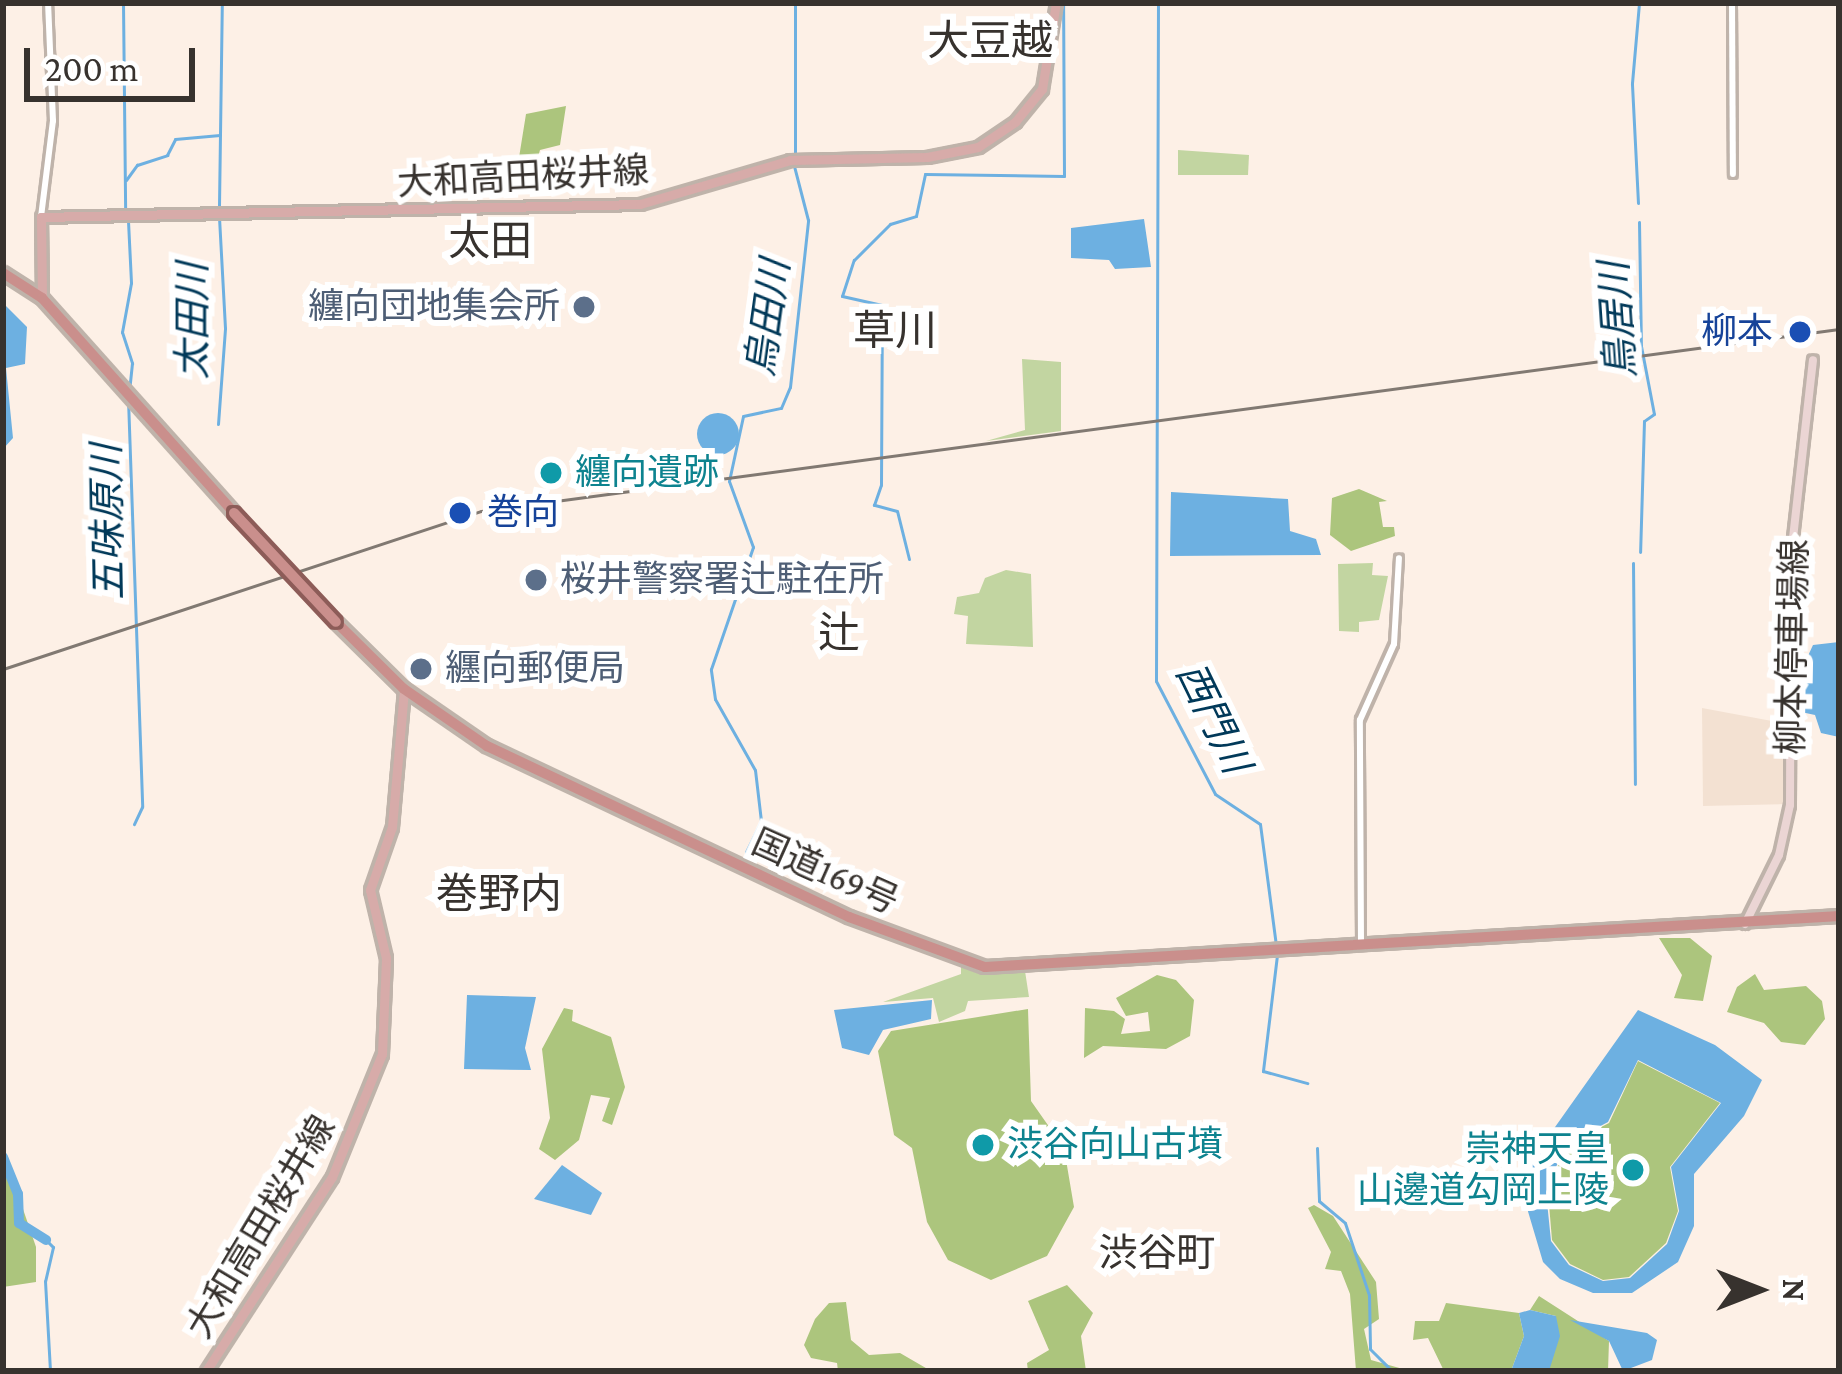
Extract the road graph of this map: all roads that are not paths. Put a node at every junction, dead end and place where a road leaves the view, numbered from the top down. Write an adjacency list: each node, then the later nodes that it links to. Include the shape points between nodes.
1 (48, 3): 5 (street, via 53,121)
2 (1057, 3): 5 (main road, 大和高田桜井線, via 1049,69 1027,110 997,137 946,155 790,160 640,203)
3 (1732, 3): 4 (street)
4 (1733, 174)
5 (41, 218): 7 (main road)
6 (3, 273): 7 (highway, 国道169号)
7 (42, 298): 10 (highway, 国道169号, bridge)
8 (1814, 360): 12 (main road, 柳本停車場線, via 1791,556 1790,805 1779,855)
9 (1400, 557): 13 (street, via 1394,644 1360,720)
10 (404, 689): 13 (highway, 国道169号, via 487,746 945,956 1026,969); 14 (main road, 大和高田桜井線, via 392,827 370,890 386,958 382,1054 332,1177)
11 (1839, 916): 12 (highway, 国道169号)
12 (1745, 926): 13 (highway, 国道169号)
13 (1361, 949)
14 (206, 1371)

